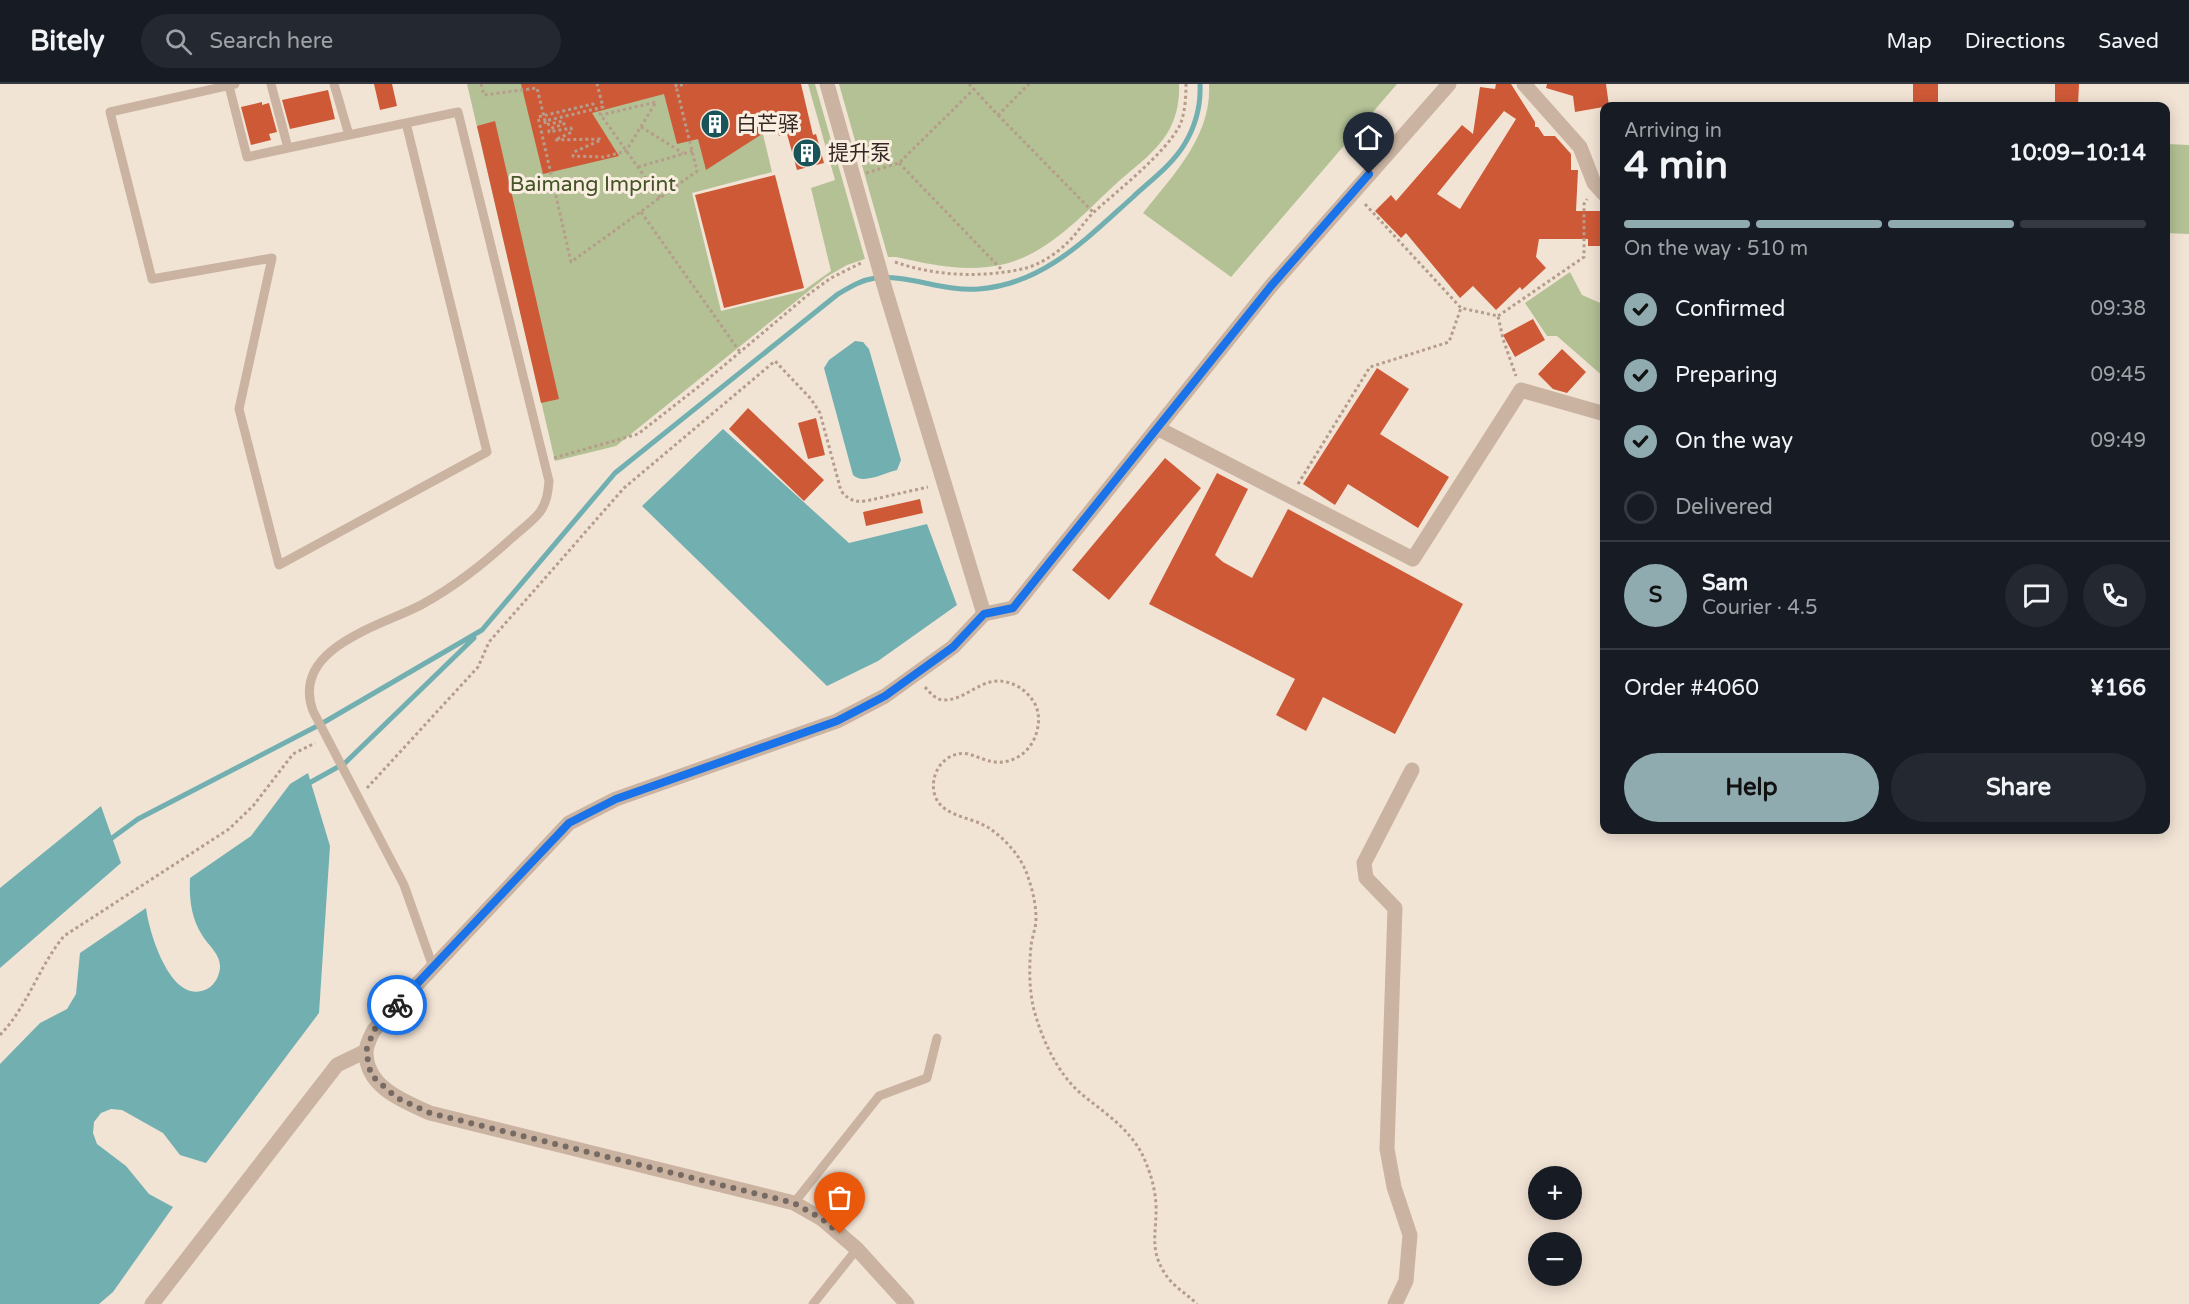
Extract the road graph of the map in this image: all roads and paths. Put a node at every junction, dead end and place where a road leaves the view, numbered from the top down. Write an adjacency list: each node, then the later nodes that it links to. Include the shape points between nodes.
1 (271, 84): 21 (lane)
2 (334, 84): 20 (lane)
3 (481, 84): 17 (path, via 484,95 537,88)
4 (597, 84): 17 (path, via 603,107)
5 (686, 84): 13 (path)
6 (827, 84): 27 (street)
7 (969, 84): 14 (path)
8 (1029, 84): 15 (path)
9 (1186, 84): 33 (path, via 1180,123 1168,143)
10 (1449, 84): 30 (street)
11 (1524, 84): 28 (street, via 1580,147)
12 (232, 85): 18 (lane, via 110,112 152,279 272,258 238,409 279,565 487,452); 21 (lane, via 247,157)
13 (676, 85): 23 (path)
14 (974, 89): 15 (path); 25 (path)
15 (998, 114): 33 (path)
16 (601, 115): 19 (path, via 656,102); 22 (path); 32 (path, via 593,104 538,117 571,261)
17 (545, 121): 22 (path, via 545,125 563,121 549,132 572,129 555,140 600,138 573,156 604,157)
18 (406, 123): 20 (lane); 42 (lane, via 458,112)
19 (641, 127): 22 (path); 24 (path)
20 (349, 135): 21 (lane)
21 (288, 148)
22 (626, 151): 26 (path)
23 (693, 151): 24 (path); 31 (path, via 697,171)
24 (684, 154): 26 (path)
25 (899, 163): 27 (path); 35 (path)
26 (638, 167): 31 (path)
27 (853, 176): 34 (street)
28 (1594, 183): 29 (street); 37 (path, via 1584,204 1584,257)
29 (1600, 190)
30 (1353, 192): 36 (path); 41 (street, via 1271,286)
31 (660, 198): 32 (path)
32 (641, 212): 38 (path)
33 (1094, 213): 35 (path, via 1049,257 1023,269)
34 (877, 260): 35 (path, via 949,274); 38 (path, via 831,278); 43 (street)
35 (1004, 271)
36 (1461, 308): 37 (path); 44 (path, via 1449,342 1370,367)
37 (1498, 316): 39 (path)
38 (740, 352): 42 (path, via 638,434)
39 (1521, 390): 40 (street); 44 (street, via 1413,559)
40 (1600, 413)
41 (1157, 428): 44 (street); 45 (street, via 1013,608)
42 (544, 461): 47 (lane, via 549,481 540,512 454,586 420,606 356,634 313,673 308,699)
43 (945, 483): 45 (street); 49 (path, via 866,501 848,499 841,491 820,413 775,361 624,488 489,642 478,667)
44 (1291, 496)
45 (984, 614): 46 (street, via 953,647)
46 (927, 666): 50 (street, via 885,696 837,721 616,799 569,823); 59 (path, via 926,687 942,700 997,681 1020,687 1035,705 1038,729 1028,750 1018,757 995,762 967,754 954,755 936,771 934,795 951,813 988,827 1009,845 1024,867 1034,892 1036,920 1029,977 1043,1037 1076,1088 1121,1127 1139,1149 1154,1190 1154,1241 1159,1263 1172,1283)
47 (327, 736): 49 (lane); 51 (path, via 293,754 253,806 229,829 64,936 19,1012)
48 (1412, 770): 60 (street, via 1364,863 1366,878 1395,908 1387,1149 1394,1187 1410,1235 1406,1281)
49 (359, 796): 50 (lane, via 404,885)
50 (433, 967): 53 (street, via 374,1030)
51 (0, 1035)
52 (937, 1038): 54 (lane, via 927,1078 879,1096)
53 (366, 1051): 54 (street, via 371,1075 397,1098 430,1113); 56 (street, via 337,1065)
54 (794, 1203): 55 (street, via 822,1219)
55 (857, 1249): 57 (lane); 58 (street)
56 (152, 1304)
57 (813, 1304)
58 (907, 1304)
59 (1197, 1304)
60 (1395, 1304)

